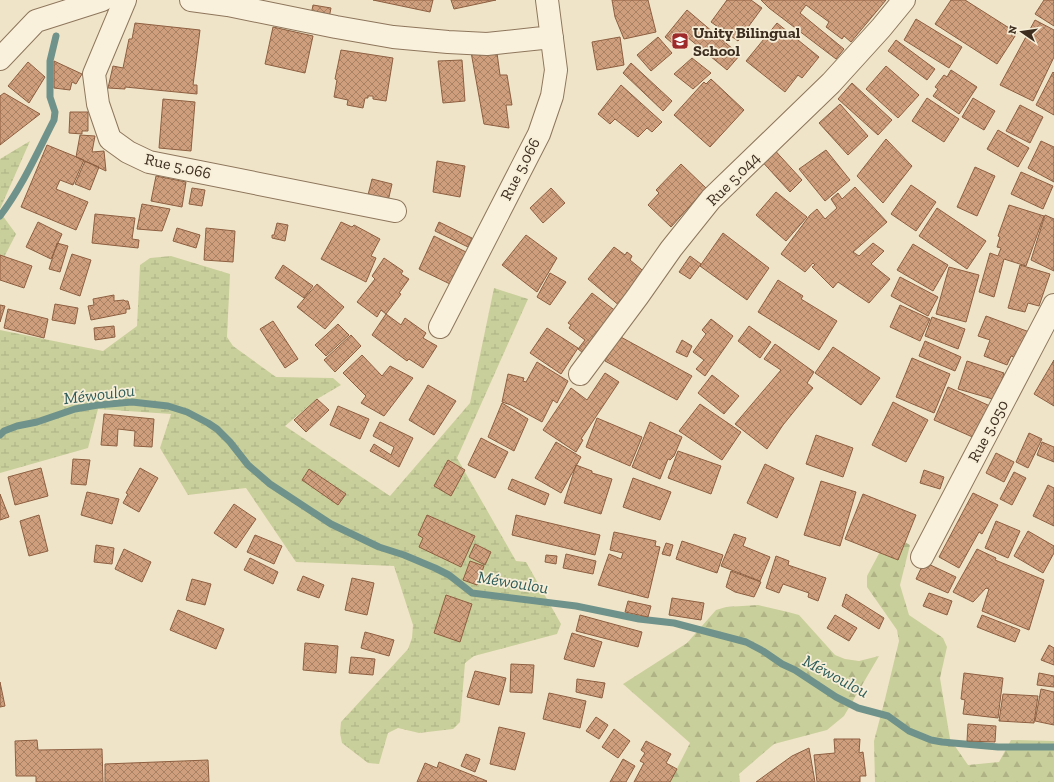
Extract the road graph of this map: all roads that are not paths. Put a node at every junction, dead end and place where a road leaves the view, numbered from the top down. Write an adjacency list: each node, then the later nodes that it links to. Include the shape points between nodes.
1 (102, 0): 7 (street, via 36,21)
2 (124, 0): 8 (street, Rue 5.066, via 94,74 98,104 110,139 128,152 149,162)
3 (190, 0): 6 (street, via 228,4 393,37 487,44)
4 (547, 0): 6 (street, Rue 5.066)
5 (904, 0): 11 (street, Rue 5.044, via 831,83 711,199)
6 (552, 38): 10 (street, Rue 5.066, via 556,70 552,96 539,134)
7 (0, 59)
8 (395, 211)
9 (1054, 305): 12 (street, Rue 5.050)
10 (440, 327)
11 (580, 374)
12 (922, 557)

